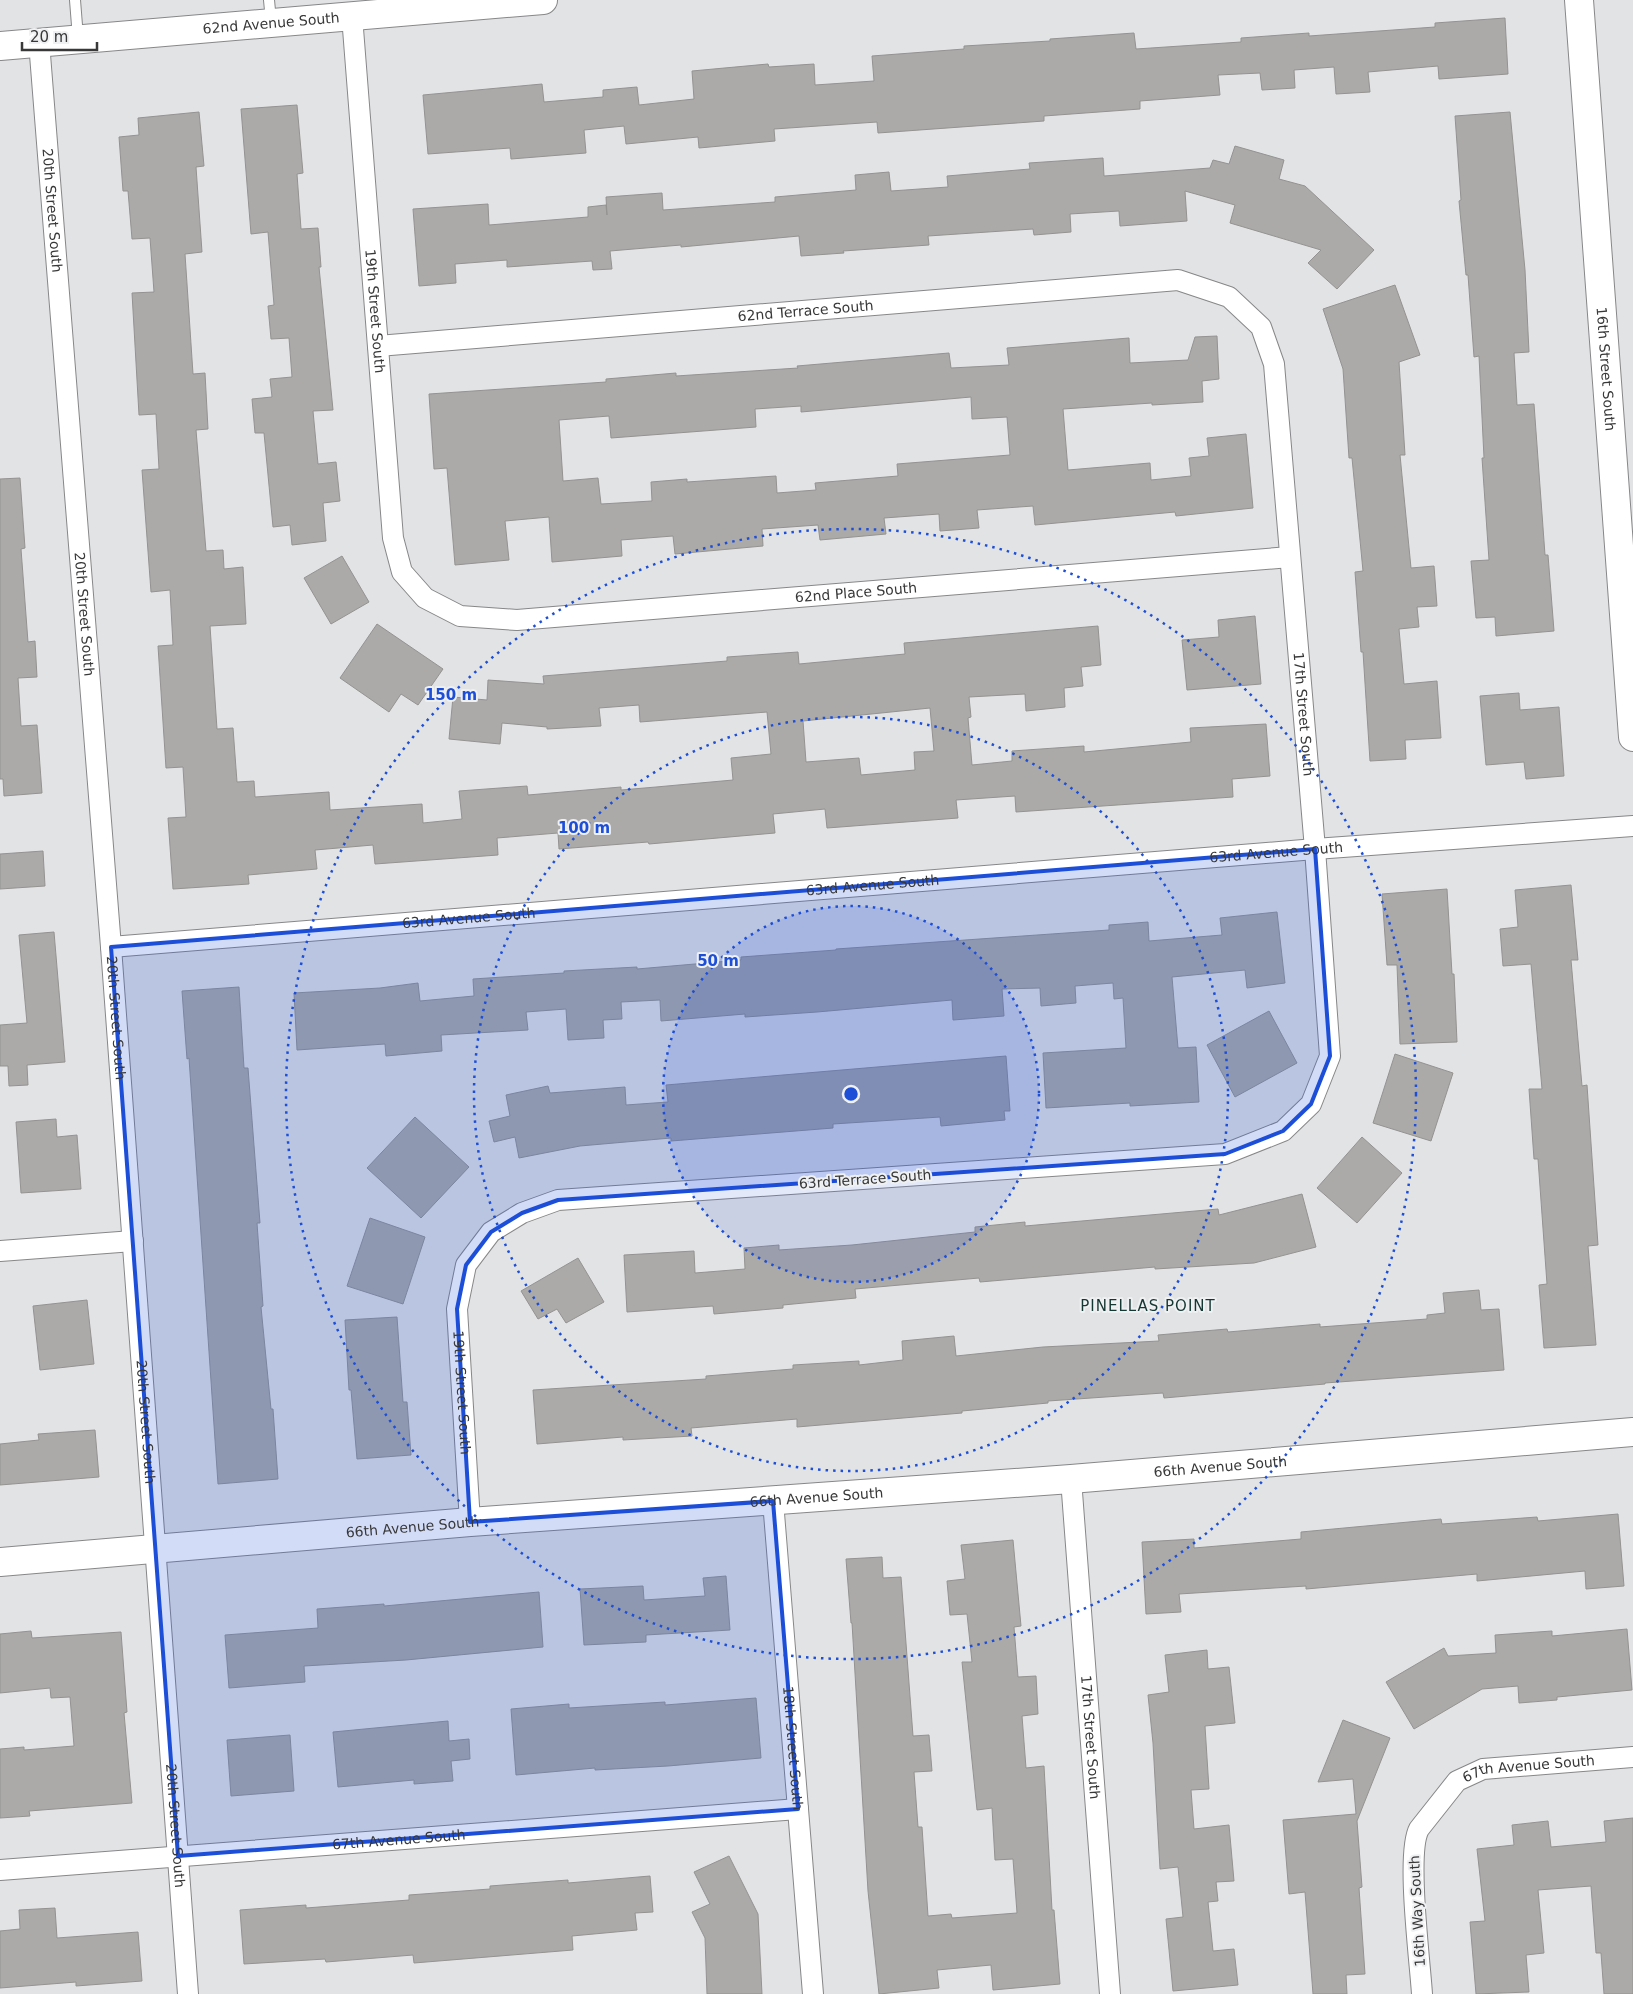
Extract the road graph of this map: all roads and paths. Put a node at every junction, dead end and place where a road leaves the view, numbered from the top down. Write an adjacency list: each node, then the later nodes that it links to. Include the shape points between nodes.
1 (76, 0): 6 (lane)
2 (543, 0): 5 (street, 62nd Avenue South)
3 (1579, 0): 13 (street, 16th Street South)
4 (270, 11): 5 (street, 62nd Avenue South); 6 (street, 62nd Avenue South)
5 (352, 16): 10 (street, 19th Street South)
6 (78, 39): 7 (street, 62nd Avenue South)
7 (39, 42): 8 (street, 62nd Avenue South); 16 (street, 20th Street South)
8 (0, 46)
9 (1229, 297): 10 (street, 62nd Terrace South, via 1178,280); 11 (street, 17th Street South, via 1261,327 1274,364)
10 (378, 346): 12 (street, 19th Street South, via 393,538 402,572)
11 (1290, 557): 12 (street, 62nd Place South, via 517,620 460,616); 15 (street, 17th Street South)
12 (425, 598)
13 (1633, 737)
14 (1633, 826): 15 (street, 63rd Avenue South)
15 (1315, 850): 16 (street, 63rd Avenue South); 17 (street, 17th Street South, via 1330,1056 1311,1104)
16 (111, 947): 18 (street, 20th Street South)
17 (1283, 1131): 20 (street, 63rd Terrace South, via 1225,1154 558,1200 522,1213 491,1232)
18 (133, 1241): 19 (street); 25 (street, 20th Street South)
19 (0, 1251)
20 (466, 1265): 24 (street, 19th Street South, via 457,1309)
21 (1633, 1432): 22 (street, 66th Avenue South)
22 (1071, 1479): 23 (street, 66th Avenue South); 34 (street, 17th Street South)
23 (773, 1502): 24 (street, 66th Avenue South); 28 (street, 18th Street South)
24 (470, 1522): 25 (street, 66th Avenue South)
25 (155, 1548): 26 (street, 66th Avenue South); 30 (street, 20th Street South)
26 (0, 1562)
27 (1633, 1757): 29 (street, 67th Avenue South, via 1483,1769 1457,1781)
28 (798, 1809): 30 (street, 67th Avenue South); 33 (street, 18th Street South)
29 (1419, 1829): 35 (street, 16th Way South, via 1414,1837 1414,1881)
30 (178, 1856): 31 (street, 67th Avenue South); 32 (street, 20th Street South)
31 (0, 1870)
32 (188, 1994)
33 (813, 1994)
34 (1110, 1994)
35 (1422, 1994)

